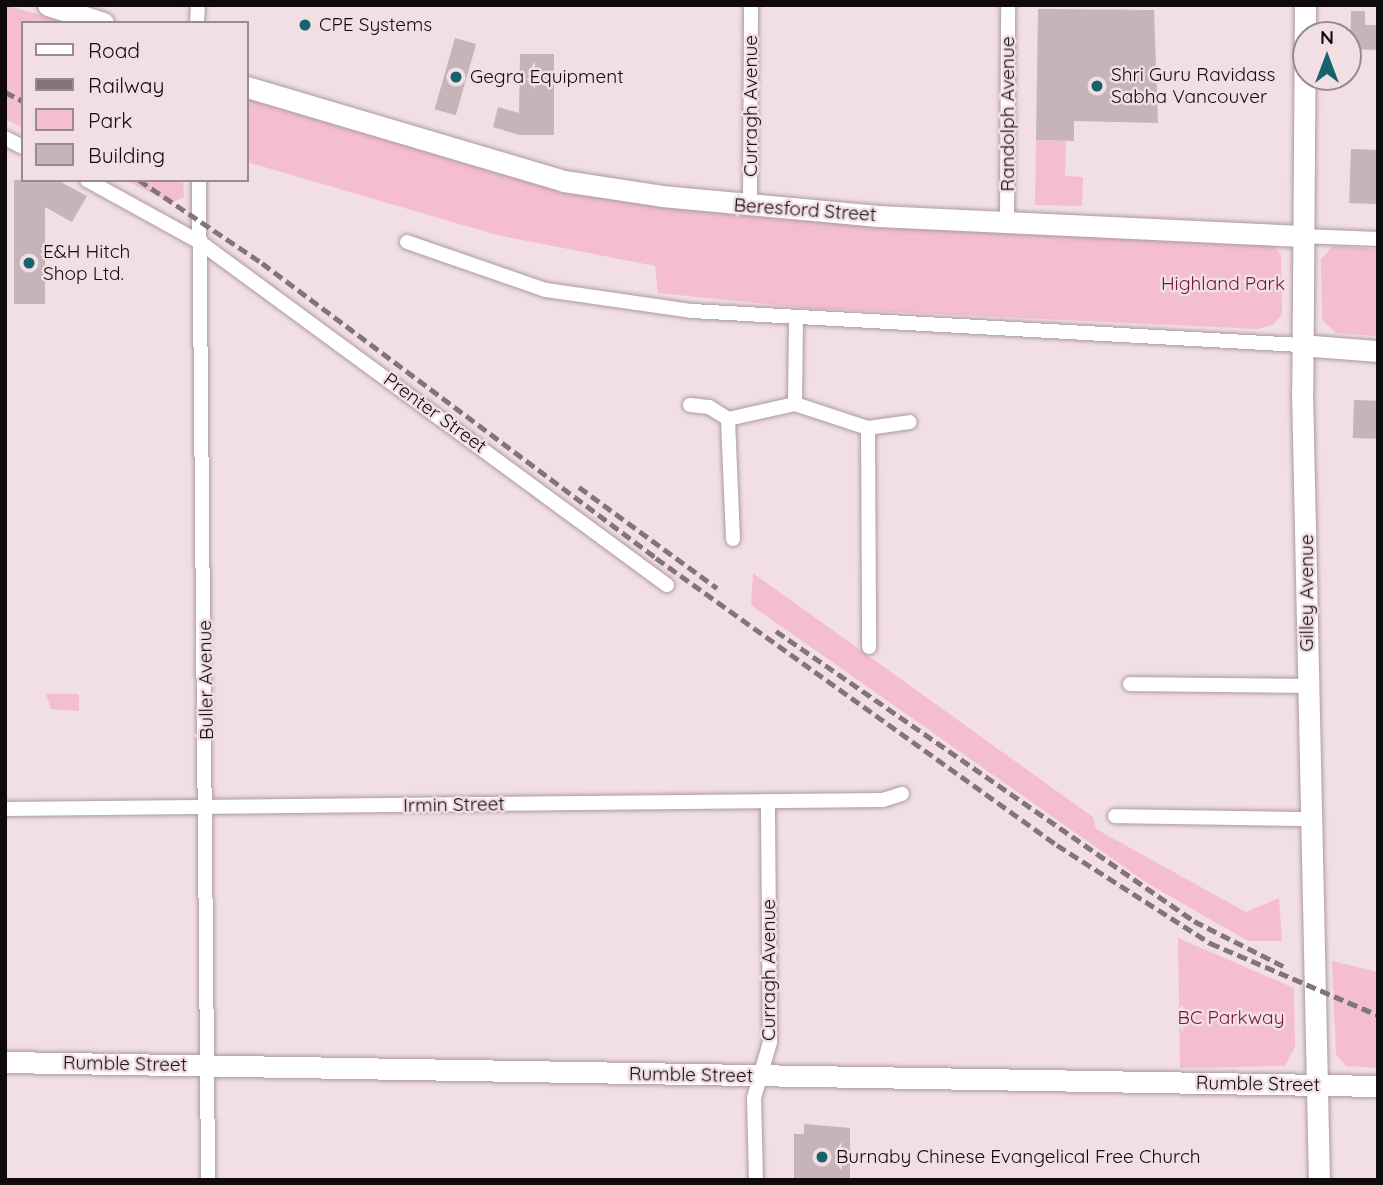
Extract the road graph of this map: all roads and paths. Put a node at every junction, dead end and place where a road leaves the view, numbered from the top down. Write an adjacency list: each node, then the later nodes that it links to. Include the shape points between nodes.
1 (48, 5): 5 (street)
2 (751, 5): 11 (street, Curragh Avenue)
3 (1008, 5): 12 (street, Randolph Avenue)
4 (1305, 5): 13 (street, Gilley Avenue)
5 (97, 21)
6 (248, 87): 11 (street, Beresford Street, via 564,181)
7 (5, 138): 8 (street)
8 (21, 146)
9 (91, 182): 16 (street)
10 (199, 182): 16 (street, Buller Avenue)
11 (750, 207): 12 (street, Beresford Street)
12 (1007, 222): 13 (street, Beresford Street)
13 (1302, 236): 14 (street, Beresford Street); 18 (street, Gilley Avenue)
14 (1378, 239)
15 (407, 242): 17 (street, via 547,290)
16 (201, 243): 26 (street, Prenter Street); 33 (street, Buller Avenue)
17 (796, 320): 18 (street); 20 (street)
18 (1301, 345): 19 (street); 29 (street, Gilley Avenue)
19 (1378, 351)
20 (795, 404): 22 (street); 24 (street)
21 (690, 405): 22 (street, via 709,407)
22 (728, 419): 25 (street)
23 (910, 422): 24 (street)
24 (868, 428): 27 (street)
25 (733, 539)
26 (667, 585)
27 (869, 647)
28 (1129, 684): 29 (street)
29 (1307, 685): 35 (street, Gilley Avenue)
30 (902, 794): 31 (street, Irmin Street, via 883,800)
31 (768, 801): 33 (street, Irmin Street); 38 (street, Curragh Avenue, via 770,1042)
32 (5, 809): 33 (street, Irmin Street)
33 (208, 809): 37 (street, Buller Avenue)
34 (1115, 816): 35 (street)
35 (1310, 819): 39 (street, Gilley Avenue)
36 (5, 1062): 37 (street, Rumble Street)
37 (207, 1065): 38 (street, Rumble Street); 41 (street, Buller Avenue)
38 (761, 1076): 39 (street, Rumble Street); 42 (street, Curragh Avenue, via 754,1098)
39 (1316, 1085): 40 (street, Rumble Street); 43 (street, Gilley Avenue)
40 (1378, 1086)
41 (208, 1180)
42 (756, 1180)
43 (1319, 1180)

